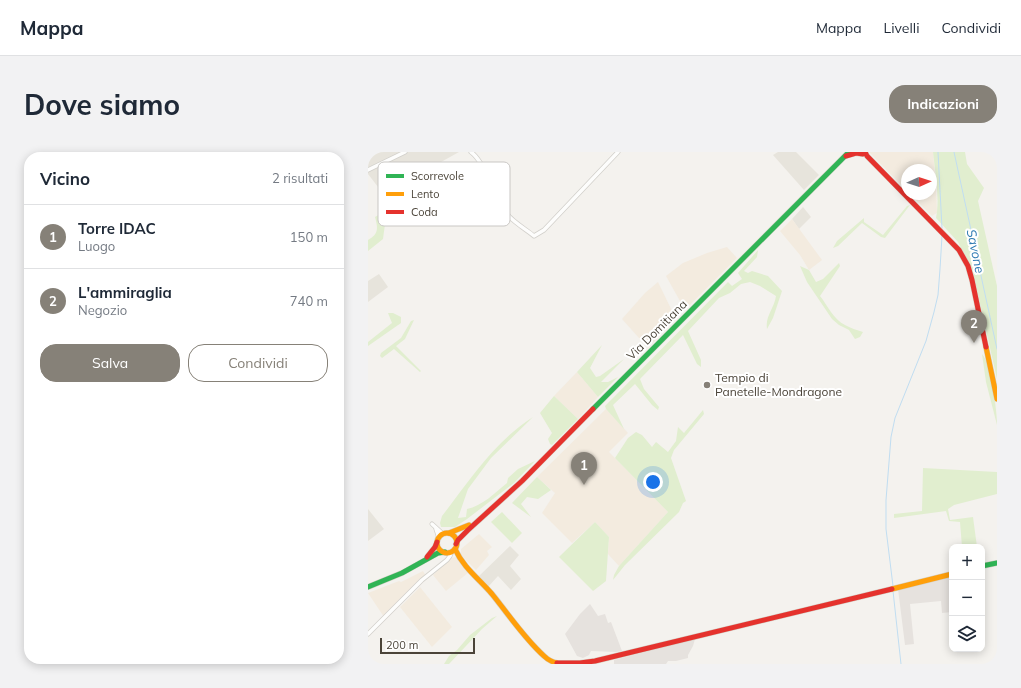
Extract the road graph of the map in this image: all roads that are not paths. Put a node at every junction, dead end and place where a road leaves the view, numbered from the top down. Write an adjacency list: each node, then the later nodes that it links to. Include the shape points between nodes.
1 (405, 152): 6 (street)
2 (471, 152): 7 (street)
3 (618, 152): 10 (street, via 544,230 534,236)
4 (847, 154): 5 (street); 12 (street, Via Domitiana, via 522,482)
5 (864, 154): 11 (street, via 959,250 968,266)
6 (384, 162)
7 (479, 162)
8 (378, 165): 9 (street)
9 (368, 170)
10 (510, 217)
11 (997, 398)
12 (478, 520): 15 (street, Via Domitiana); 18 (street, Via Domitiana)
13 (432, 524): 14 (street)
14 (435, 528): 16 (street); 17 (street)
15 (449, 533): 16 (street, Via Domitiana); 18 (street, via 454,536)
16 (443, 534): 17 (street, Via Domitiana)
17 (438, 540): 19 (street, via 440,550); 20 (street, Via Domitiana)
18 (454, 548): 19 (street, Via Domitiana); 25 (street, via 447,560 422,580); 26 (street, via 457,555 534,645)
19 (445, 552): 20 (street, Via Domitiana)
20 (423, 560): 24 (street, Via Domitiana, via 402,573)
21 (997, 563): 22 (street)
22 (985, 565)
23 (949, 575): 26 (street, via 595,662)
24 (368, 587)
25 (368, 634)
26 (554, 663)

